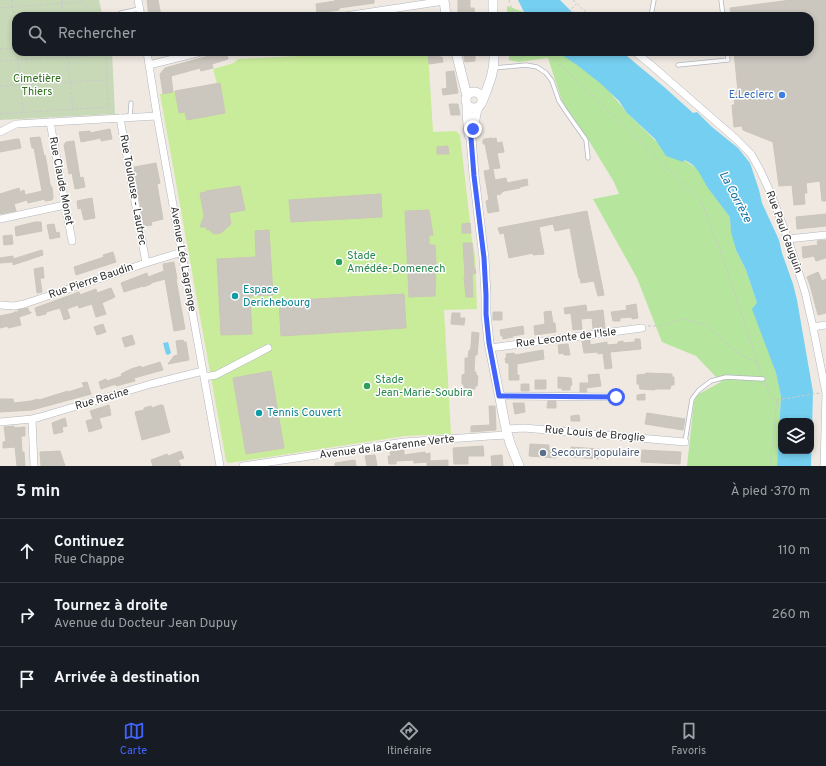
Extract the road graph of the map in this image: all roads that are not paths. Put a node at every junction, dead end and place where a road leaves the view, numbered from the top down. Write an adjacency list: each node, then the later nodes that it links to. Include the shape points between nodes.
1 (138, 0): 6 (street)
2 (493, 0): 9 (street)
3 (654, 0): 10 (lane)
4 (722, 0): 11 (lane)
5 (444, 1): 7 (street); 8 (street)
6 (140, 12)
7 (371, 12)
8 (445, 12)
9 (493, 12)
10 (652, 12)
11 (723, 12)
12 (148, 56): 19 (street, Avenue Léo Lagrange)
13 (186, 56): 19 (street)
14 (457, 56): 22 (street)
15 (493, 56): 22 (street, via 485,84)
16 (494, 56): 21 (street)
17 (644, 56): 35 (street, Rue Paul Gauguin, via 751,154 771,194)
18 (728, 56): 20 (lane, via 728,60)
19 (150, 65): 25 (street, Avenue Léo Lagrange)
20 (678, 65)
21 (494, 68): 24 (street); 31 (lane, via 526,65 537,67 546,73 552,81 559,101 586,140)
22 (470, 98): 24 (street, via 473,108); 24 (street, via 480,95); 30 (street, via 467,113)
23 (131, 102): 27 (lane)
24 (480, 105): 30 (street)
25 (157, 116): 27 (street); 37 (street, Avenue Léo Lagrange)
26 (120, 118): 27 (street); 28 (street); 38 (street, Rue Toulouse - Lautrec)
27 (130, 118)
28 (50, 122): 29 (street, via 16,124); 32 (street, Rue Claude Monet)
29 (0, 132)
30 (471, 138): 44 (street, via 484,258)
31 (588, 158)
32 (65, 206): 33 (street); 36 (street, Rue Claude Monet)
33 (0, 219)
34 (826, 235): 35 (street)
35 (788, 239): 41 (street, Rue Paul Gauguin)
36 (72, 241)
37 (182, 252): 38 (street, Rue Pierre Baudin); 45 (street, Avenue Léo Lagrange)
38 (146, 263): 39 (street, Rue Pierre Baudin, via 24,304)
39 (0, 306)
40 (826, 326): 41 (street)
41 (813, 327): 47 (street, Rue Paul Gauguin)
42 (642, 328): 44 (street, Rue Leconte de l'Isle)
43 (268, 348): 45 (street, Rue Racine, via 216,375)
44 (490, 348): 48 (street)
45 (204, 374): 50 (street, Rue Racine, via 151,384); 56 (street, Avenue Léo Lagrange)
46 (763, 379): 53 (lane, via 726,378 711,382 699,390 692,399)
47 (824, 393): 59 (street, Rue Paul Gauguin)
48 (499, 396): 49 (street); 52 (street)
49 (616, 397)
50 (32, 419): 51 (street, Rue Racine); 55 (street)
51 (0, 422)
52 (506, 432): 53 (street, Rue Louis de Broglie, via 524,428); 54 (street, Avenue de la Garenne Verte, via 490,436 404,442); 58 (street)
53 (685, 442)
54 (278, 463): 57 (street, Avenue de la Garenne Verte)
55 (34, 466)
56 (220, 466)
57 (243, 466)
58 (519, 466)
59 (824, 466)

